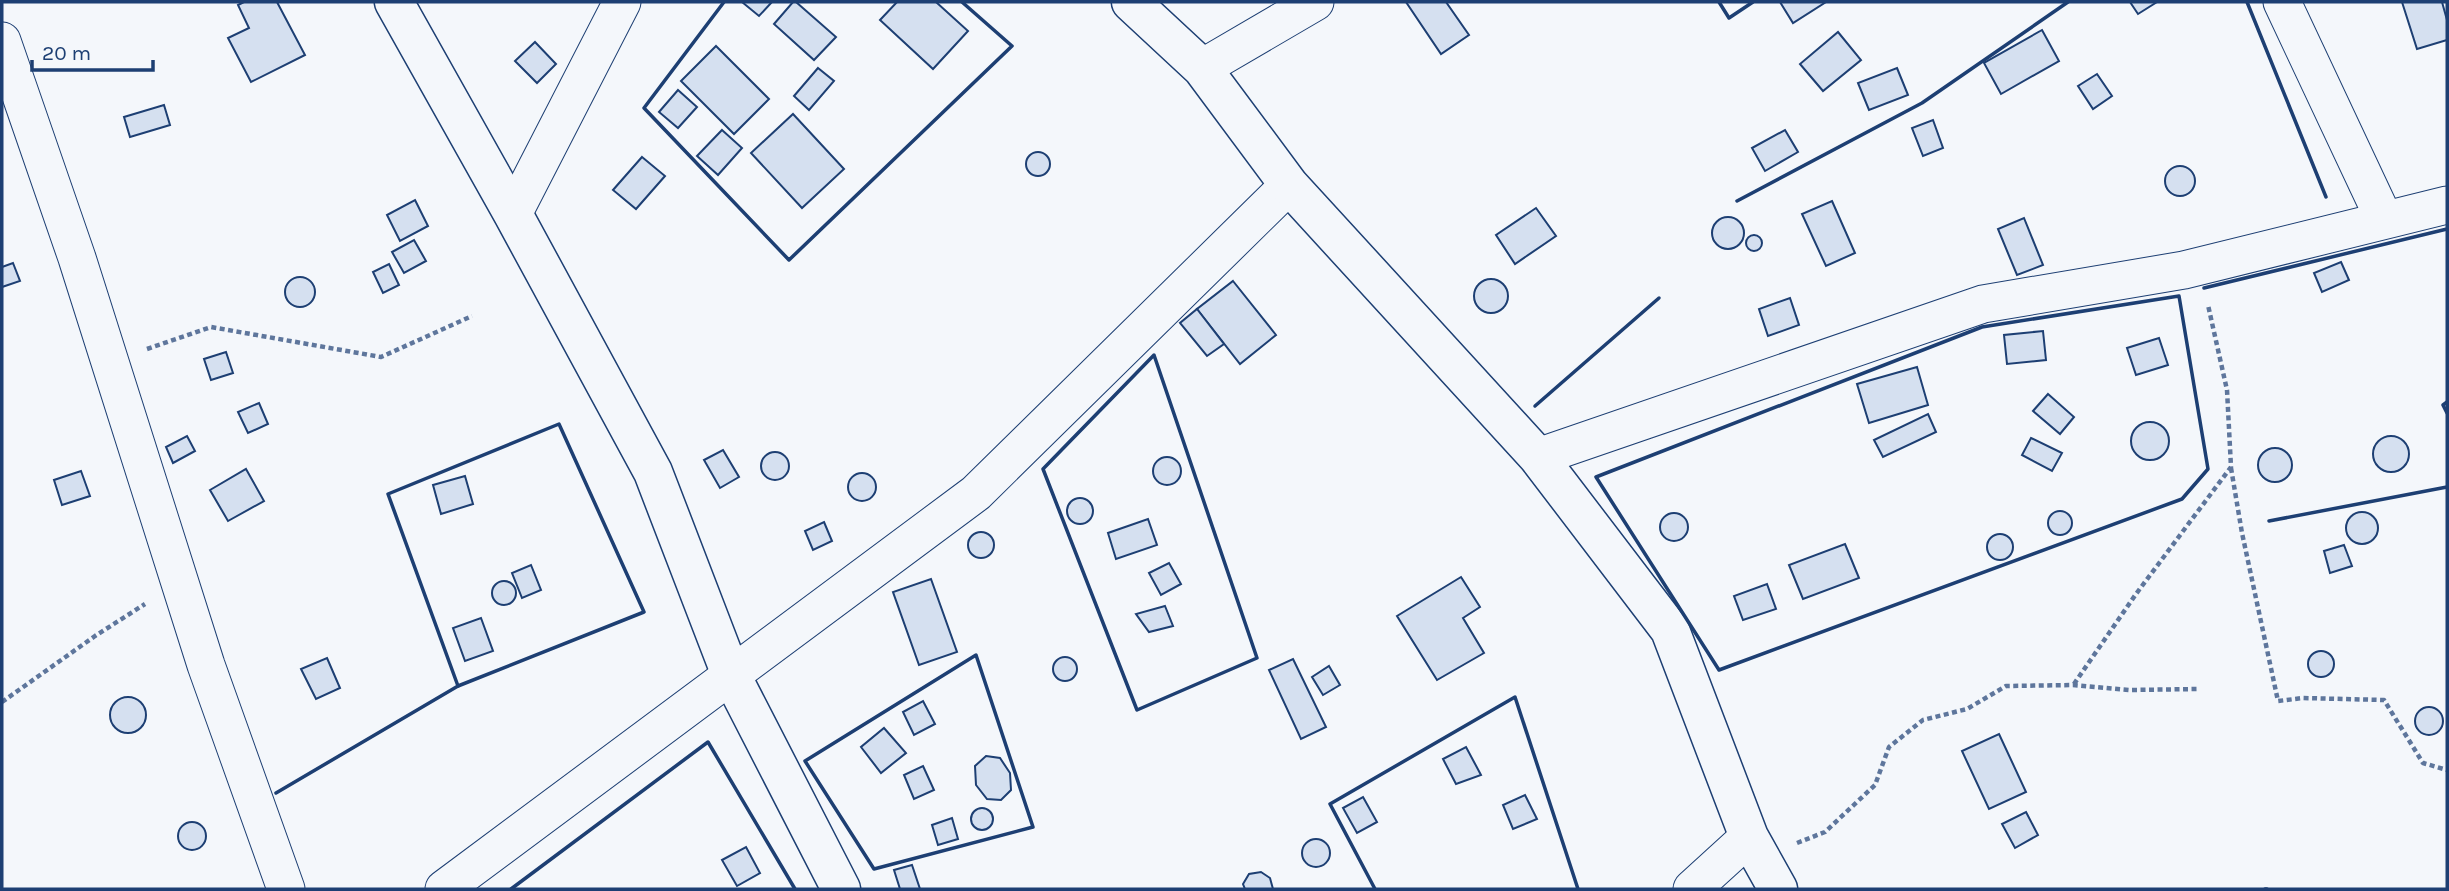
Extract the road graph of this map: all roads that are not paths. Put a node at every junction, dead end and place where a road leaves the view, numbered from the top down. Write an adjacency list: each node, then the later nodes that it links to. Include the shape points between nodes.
1 (394, 2): 10 (street)
2 (622, 2): 10 (street)
3 (1131, 2): 7 (street)
4 (1315, 2): 7 (street)
5 (2282, 2): 11 (street)
6 (2, 41): 15 (street, via 77,258 206,665)
7 (1202, 68): 8 (street)
8 (1289, 185): 12 (street); 13 (street, via 976,493)
9 (2447, 205): 11 (street)
10 (513, 214): 13 (street, via 653,472)
11 (2384, 219): 12 (street, via 2199,266 1983,303)
12 (1538, 457): 14 (street, via 1670,630)
13 (731, 675): 16 (street); 17 (street)
14 (1763, 861): 18 (street)
15 (286, 889)
16 (444, 889)
17 (841, 889)
18 (1692, 889)

